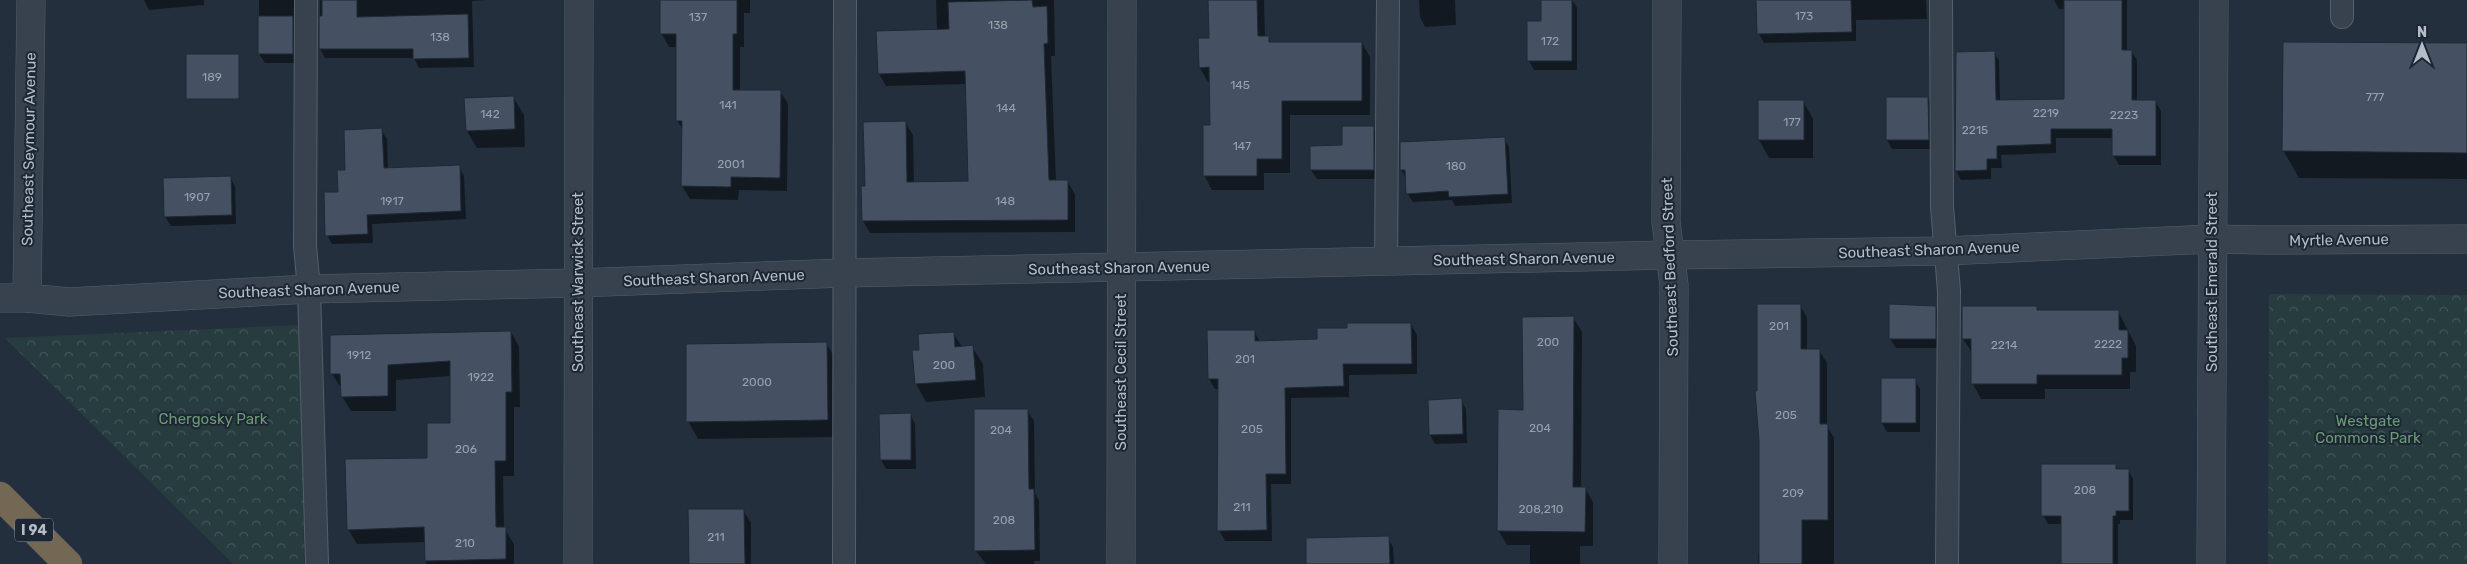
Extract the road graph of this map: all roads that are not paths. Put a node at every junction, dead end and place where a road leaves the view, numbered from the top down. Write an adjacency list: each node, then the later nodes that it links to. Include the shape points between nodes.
1 (31, 0): 20 (street, Southeast Seymour Avenue)
2 (306, 0): 18 (lane, via 305,246)
3 (579, 0): 17 (street, Southeast Warwick Street)
4 (844, 0): 16 (lane)
5 (1122, 0): 15 (street, Southeast Cecil Street)
6 (1388, 0): 14 (lane)
7 (1667, 0): 13 (street, Southeast Bedford Street, via 1666,222)
8 (1941, 0): 12 (lane)
9 (2214, 0): 11 (street, Southeast Emerald Street)
10 (2467, 238): 11 (street, Myrtle Avenue)
11 (2212, 239): 12 (street, Southeast Sharon Avenue); 29 (street, Southeast Emerald Street)
12 (1945, 251): 13 (street, Southeast Sharon Avenue); 28 (lane, via 1949,291)
13 (1670, 254): 14 (street, Southeast Sharon Avenue); 27 (street, Southeast Bedford Street, via 1674,285)
14 (1386, 262): 15 (street, Southeast Sharon Avenue)
15 (1121, 267): 16 (street, Southeast Sharon Avenue); 26 (street, Southeast Cecil Street)
16 (844, 273): 17 (street, Southeast Sharon Avenue); 25 (lane)
17 (578, 283): 18 (street, Southeast Sharon Avenue); 24 (street, Southeast Warwick Street)
18 (309, 289): 20 (street, Southeast Sharon Avenue, via 69,302); 23 (lane)
19 (0, 298): 20 (street, Southeast Sharon Avenue)
20 (27, 298)
21 (0, 496): 22 (highway, I 94)
22 (68, 564)
23 (317, 564)
24 (578, 564)
25 (844, 564)
26 (1121, 564)
27 (1673, 564)
28 (1947, 564)
29 (2211, 564)

